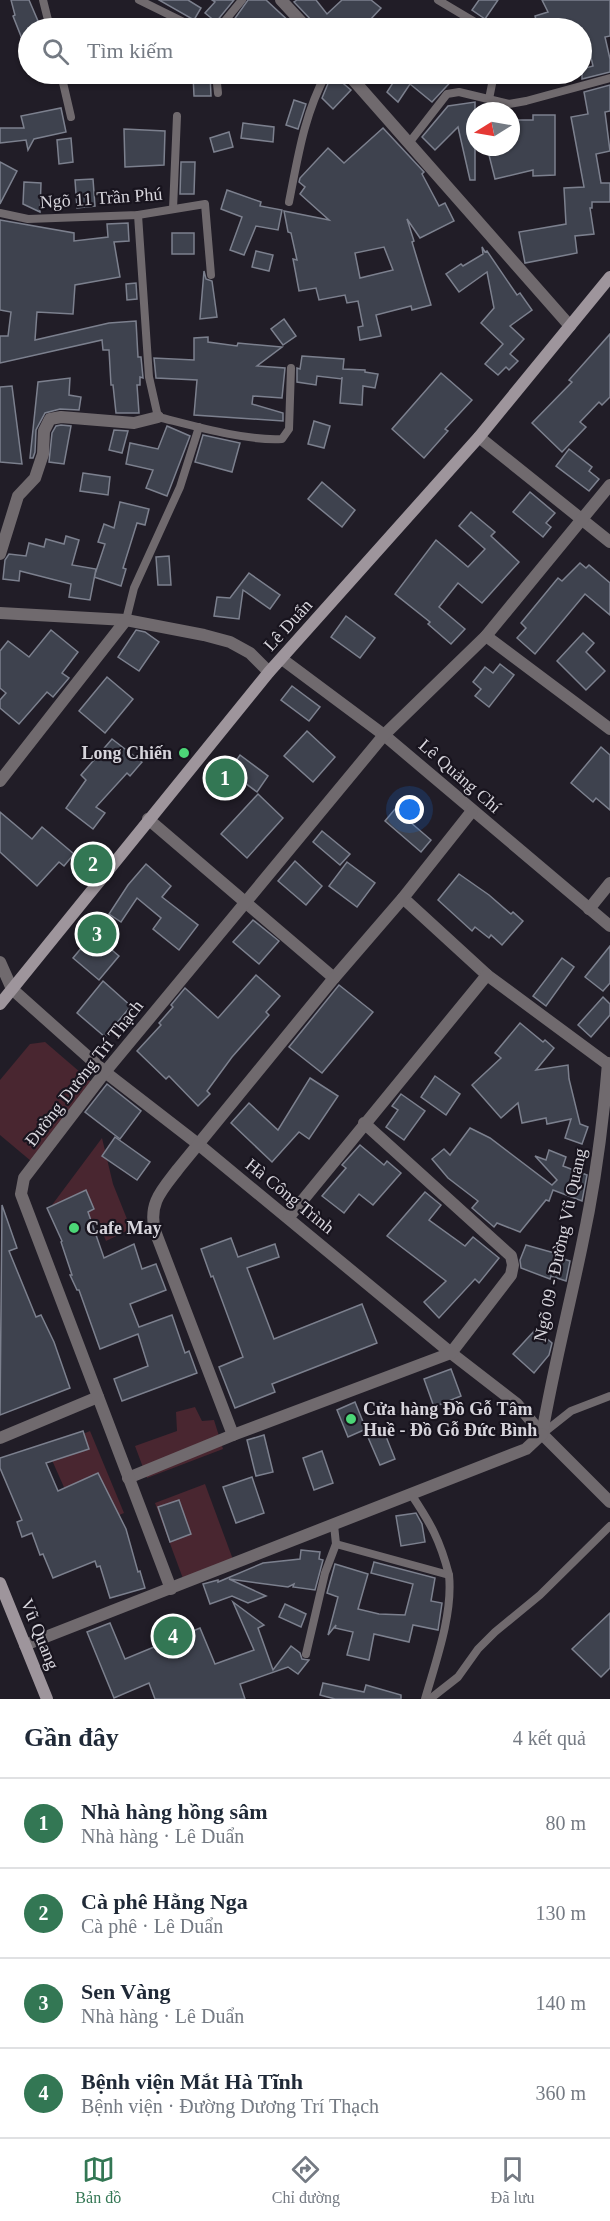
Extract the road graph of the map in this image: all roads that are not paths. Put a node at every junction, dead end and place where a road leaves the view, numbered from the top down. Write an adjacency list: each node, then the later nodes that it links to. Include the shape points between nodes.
1 (43, 0): 6 (lane)
2 (138, 0): 7 (lane)
3 (242, 0): 8 (lane)
4 (281, 0): 9 (street)
5 (438, 0): 10 (lane)
6 (48, 18)
7 (175, 18)
8 (227, 18)
9 (298, 18)
10 (468, 18)
11 (610, 78): 12 (lane)
12 (592, 83)
13 (63, 84): 22 (lane)
14 (217, 84): 19 (lane)
15 (321, 84): 24 (lane, via 306,121)
16 (357, 84): 23 (street)
17 (492, 84): 20 (lane)
18 (588, 84): 20 (lane, via 509,104)
19 (218, 93)
20 (489, 99): 23 (lane, via 459,92 447,94)
21 (177, 116): 25 (lane)
22 (71, 117)
23 (409, 143): 30 (street)
24 (289, 202)
25 (173, 209): 27 (lane, Ngõ 11 Trần Phú); 28 (lane, Ngõ 11 Trần Phú, via 205,204)
26 (0, 213): 27 (lane, Ngõ 11 Trần Phú, via 28,219)
27 (138, 215): 32 (lane, via 149,377)
28 (211, 275)
29 (610, 277): 30 (main road, Lê Duẩn)
30 (570, 326): 34 (main road, Lê Duẩn)
31 (291, 368): 33 (lane, via 289,429 282,439)
32 (158, 417): 33 (lane); 38 (street, via 134,423 50,419 35,478 18,496)
33 (199, 427): 40 (lane, via 180,487 134,588)
34 (479, 437): 36 (street); 42 (main road, Lê Duẩn)
35 (610, 484): 36 (street, Đường Dương Trí Thạch)
36 (581, 519): 37 (street); 41 (street, Đường Dương Trí Thạch)
37 (610, 542)
38 (0, 554)
39 (0, 613): 40 (street)
40 (126, 620): 43 (street, via 230,642 250,653); 46 (street)
41 (486, 636): 44 (street); 45 (street, Đường Dương Trí Thạch)
42 (282, 659): 43 (main road, Lê Duẩn); 45 (street, Lê Quảng Chí)
43 (269, 672): 48 (main road, Lê Duẩn)
44 (610, 729)
45 (384, 735): 47 (street, Lê Quảng Chí); 51 (street, Đường Dương Trí Thạch)
46 (0, 782)
47 (472, 811): 50 (street); 52 (street, Lê Quảng Chí)
48 (148, 819): 51 (street); 57 (main road, Lê Duẩn)
49 (610, 883): 52 (street)
50 (403, 898): 55 (street); 56 (street)
51 (246, 902): 56 (street); 60 (street, Đường Dương Trí Thạch)
52 (589, 909): 53 (street, Lê Quảng Chí)
53 (610, 926)
54 (0, 962): 57 (street)
55 (487, 975): 59 (street); 61 (street)
56 (334, 978): 63 (street)
57 (12, 989): 58 (main road, Lê Duẩn); 60 (street, Hà Công Trình)
58 (0, 1004)
59 (609, 1065): 62 (street, Ngõ 09 - Đường Vũ Quang)
60 (105, 1072): 63 (street, Hà Công Trình); 67 (street, Đường Dương Trí Thạch, via 21,1186)
61 (364, 1123): 64 (street); 65 (street, via 511,1256 511,1275)
62 (605, 1138): 68 (street, Ngõ 09 - Đường Vũ Quang)
63 (198, 1144): 64 (street, Hà Công Trình); 69 (street, via 159,1195 152,1218)
64 (289, 1217): 65 (street, Hà Công Trình)
65 (451, 1353): 68 (street, Hà Công Trình, via 517,1404); 69 (street)
66 (610, 1396): 68 (lane, via 571,1412)
67 (98, 1397): 70 (street); 71 (street, Đường Dương Trí Thạch)
68 (542, 1434): 72 (street, via 526,1449); 73 (street, Hà Công Trình)
69 (233, 1435): 71 (street)
70 (0, 1438)
71 (128, 1478): 79 (street, Đường Dương Trí Thạch)
72 (411, 1494): 74 (street); 77 (lane, via 441,1545)
73 (610, 1502)
74 (334, 1525): 76 (lane); 79 (street)
75 (610, 1526): 83 (lane, via 540,1595 495,1632 458,1677)
76 (336, 1544): 77 (lane); 81 (lane)
77 (449, 1575): 83 (lane, via 451,1591)
78 (0, 1583): 80 (main road, Vũ Quang)
79 (171, 1589): 80 (street)
80 (25, 1646): 82 (main road, Vũ Quang)
81 (306, 1654)
82 (47, 1699)
83 (428, 1699)

